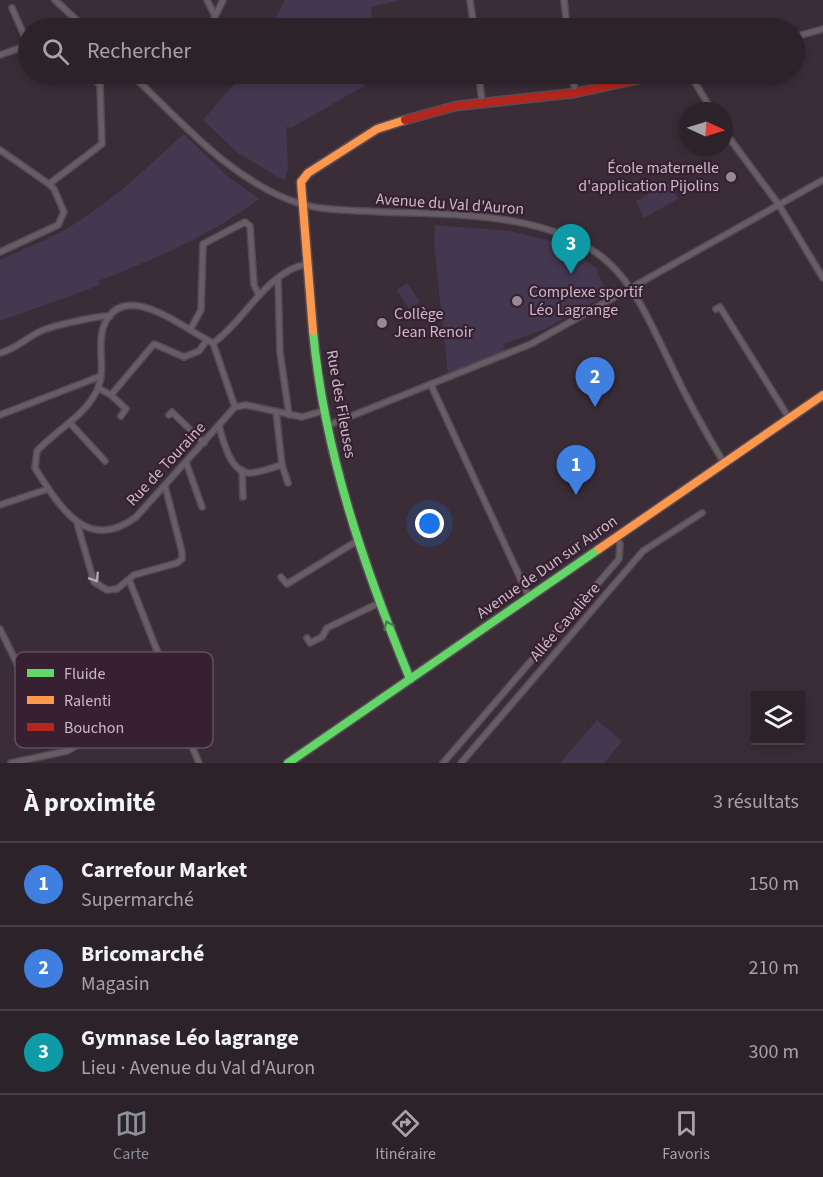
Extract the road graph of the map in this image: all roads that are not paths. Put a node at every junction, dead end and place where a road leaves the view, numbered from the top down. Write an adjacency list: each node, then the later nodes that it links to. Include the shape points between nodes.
1 (55, 0): 8 (street)
2 (207, 0): 7 (street)
3 (223, 0): 7 (street)
4 (470, 0): 9 (street)
5 (564, 0): 10 (street)
6 (12, 8): 11 (street)
7 (215, 16)
8 (74, 18)
9 (473, 18)
10 (566, 18)
11 (18, 22)
12 (823, 28): 13 (street)
13 (805, 34)
14 (18, 48): 15 (street)
15 (0, 55)
16 (99, 84): 28 (street, via 102,144)
17 (141, 84): 29 (street, Avenue du Val d'Auron, via 210,150 249,181)
18 (480, 84): 24 (street)
19 (574, 84): 22 (street)
20 (616, 84): 22 (street, Rue des Fileuses)
21 (696, 84): 23 (street)
22 (575, 93): 24 (street, Rue des Fileuses)
23 (707, 102)
24 (482, 103): 29 (street, Rue des Fileuses, via 435,111 370,133 305,176 300,187)
25 (733, 143): 30 (street)
26 (0, 150): 28 (street)
27 (823, 180): 30 (street)
28 (49, 184): 31 (street, via 64,212 58,225)
29 (301, 204): 32 (street, Rue des Fileuses); 35 (street, Avenue du Val d'Auron, via 323,209 528,223 564,234 597,252)
30 (778, 205): 33 (street); 35 (street)
31 (0, 252)
32 (308, 264): 34 (street); 48 (street, Rue des Fileuses, via 316,368)
33 (823, 278)
34 (278, 279): 36 (street); 52 (street, via 280,352)
35 (630, 290): 43 (street, via 531,345); 61 (street, Avenue du Val d'Auron)
36 (259, 295): 39 (street, via 254,285 250,226 245,222 203,244 202,304); 40 (street, via 225,335)
37 (716, 309): 54 (street, via 720,307)
38 (110, 316): 39 (street, via 126,306 142,306); 41 (street, via 38,332 21,345); 42 (street, via 103,329)
39 (190, 330): 40 (street)
40 (210, 342): 45 (street, via 184,357 158,344 151,345); 47 (street)
41 (0, 353)
42 (101, 376): 44 (street); 50 (street)
43 (431, 386): 56 (street); 76 (street)
44 (98, 388): 45 (street); 55 (street)
45 (111, 395): 53 (street, via 126,410)
46 (823, 395): 54 (street, Avenue de Dun sur Auron)
47 (235, 407): 49 (street, via 246,405); 57 (street, Rue de Touraine)
48 (326, 410): 52 (street, via 302,417); 56 (street, Rue des Fileuses)
49 (276, 411): 52 (street); 62 (street)
50 (0, 415)
51 (169, 415): 58 (street, via 172,412)
52 (289, 415)
53 (121, 416)
54 (789, 418): 61 (street, Avenue de Dun sur Auron)
55 (70, 423): 59 (street); 66 (street, via 34,457 35,468)
56 (329, 425): 73 (street, Rue des Fileuses)
57 (219, 426): 58 (street, Rue de Touraine); 63 (street, via 226,450)
58 (204, 442): 60 (street, Rue de Touraine)
59 (105, 461)
60 (186, 462): 65 (street, Rue de Touraine); 69 (street)
61 (724, 463): 72 (street, Avenue de Dun sur Auron)
62 (282, 465): 63 (street, via 249,473); 64 (street)
63 (242, 470): 67 (street)
64 (288, 483)
65 (165, 486): 71 (street, Rue de Touraine, via 136,517 120,527 91,529); 75 (street, via 182,559 134,575)
66 (48, 489): 68 (street); 71 (street)
67 (243, 497)
68 (0, 505)
69 (202, 507)
70 (702, 513): 89 (street, Allée Cavalière, via 643,551)
71 (77, 524): 75 (street, one-way to 75, via 94,582 107,590)
72 (616, 537): 76 (street, Avenue de Dun sur Auron); 88 (street, via 620,544 619,559)
73 (357, 541): 74 (street, via 287,584); 77 (street, Rue des Fileuses)
74 (281, 577)
75 (130, 582): 80 (street)
76 (529, 597): 82 (street, Avenue de Dun sur Auron)
77 (379, 603): 79 (street, via 327,628 322,637 310,643); 82 (street, Rue des Fileuses, one-way to 77)
78 (0, 629): 81 (street)
79 (307, 638)
80 (158, 652)
81 (15, 660)
82 (410, 679): 87 (street, Avenue de Dun sur Auron)
83 (72, 748): 85 (street)
84 (193, 748): 86 (street)
85 (11, 763)
86 (199, 763)
87 (288, 763)
88 (443, 763)
89 (462, 763)

